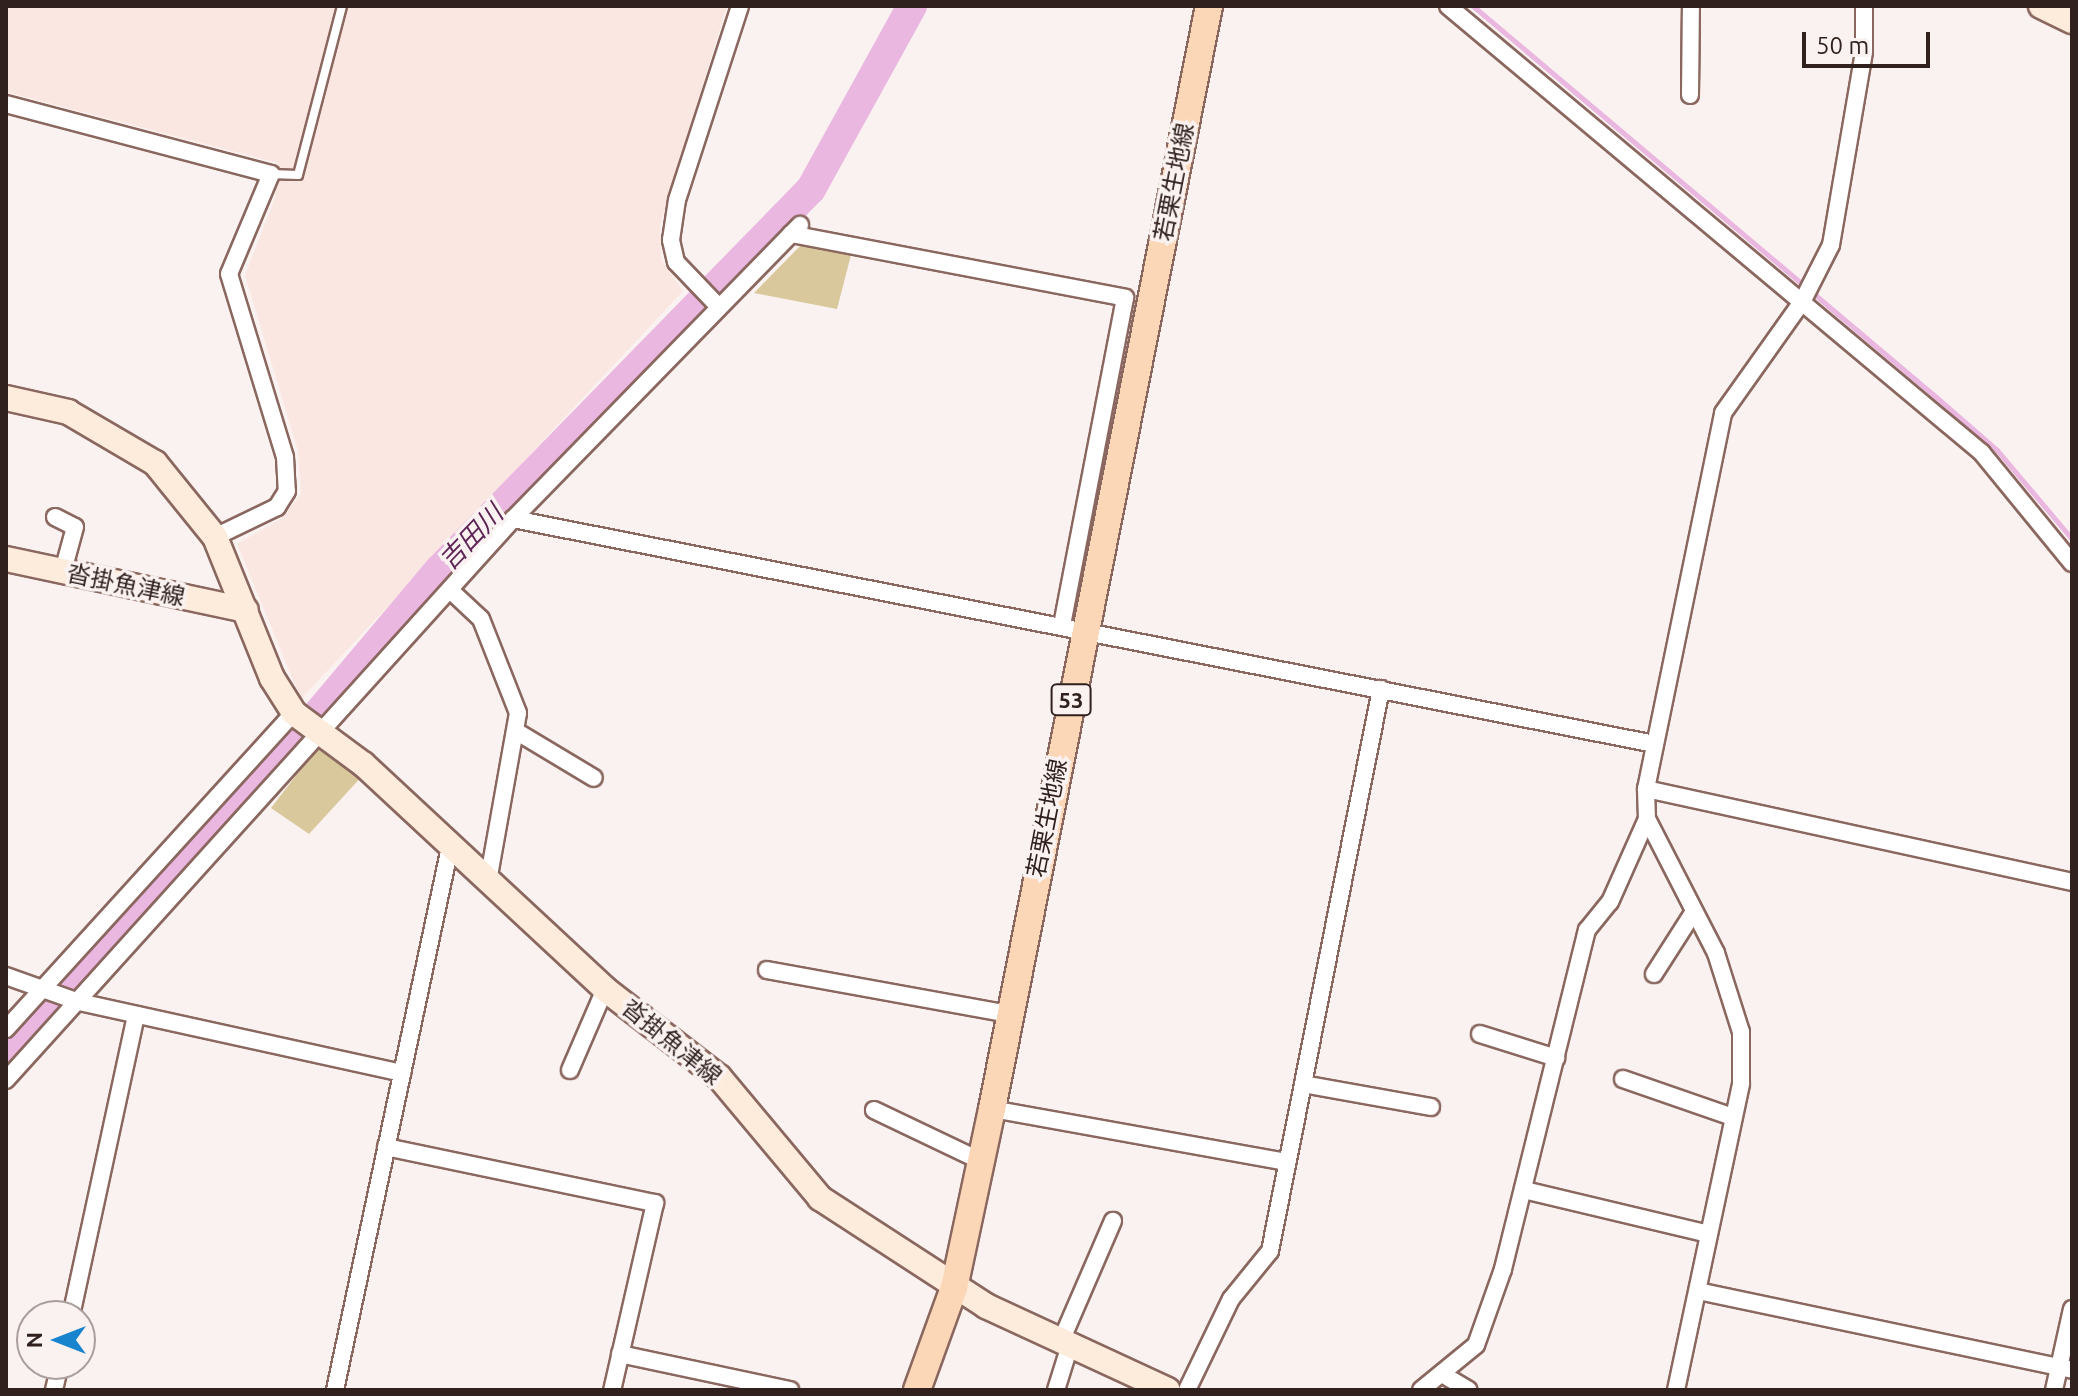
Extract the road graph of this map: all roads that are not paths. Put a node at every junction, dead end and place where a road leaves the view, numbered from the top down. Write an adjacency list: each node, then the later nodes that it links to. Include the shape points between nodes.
1 (342, 6): 11 (lane, via 298,175)
2 (740, 6): 13 (street, via 677,200 671,240 676,262)
3 (1209, 6): 23 (main road, 若栗生地線 / 53)
4 (1448, 6): 12 (street)
5 (1691, 6): 9 (street)
6 (1864, 6): 12 (street, via 1864,51 1831,245)
7 (2041, 6): 8 (main road)
8 (2072, 21)
9 (1690, 95)
10 (6, 104): 11 (street)
11 (271, 174): 17 (street, via 229,274 285,457 287,491 277,507)
12 (1802, 302): 19 (street, via 1982,453); 27 (street, via 1723,413)
13 (719, 307): 16 (street); 23 (street, via 796,229 1125,298)
14 (6, 398): 17 (main road, via 68,412 119,436 155,463)
15 (55, 517): 20 (street, via 75,527)
16 (513, 519): 21 (street); 23 (street)
17 (215, 537): 22 (main road)
18 (6, 559): 20 (main road, 沓掛魚津線)
19 (2072, 563)
20 (63, 571): 22 (main road, 沓掛魚津線)
21 (450, 590): 25 (street); 26 (street, via 481,619)
22 (246, 610): 25 (main road)
23 (1073, 628): 24 (street); 41 (main road, 若栗生地線 / 53)
24 (1381, 689): 27 (street); 50 (street)
25 (307, 724): 31 (main road, 沓掛魚津線, via 363,764); 38 (street); 40 (street)
26 (519, 733): 28 (street); 32 (street)
27 (1655, 744): 29 (street)
28 (594, 778)
29 (1646, 789): 30 (street); 33 (street)
30 (1647, 819): 34 (street); 45 (street, via 1610,902 1587,930)
31 (450, 847): 32 (main road, 沓掛魚津線); 47 (street)
32 (488, 881): 39 (main road, 沓掛魚津線)
33 (2072, 882)
34 (1693, 913): 36 (street); 54 (street, via 1716,953 1741,1032)
35 (767, 970): 41 (street)
36 (1654, 974)
37 (6, 976): 38 (street)
38 (52, 987): 40 (street); 43 (street)
39 (605, 989): 46 (street); 61 (main road, 沓掛魚津線, via 719,1077 820,1198)
40 (75, 1000): 42 (street); 49 (street)
41 (1010, 1014): 52 (main road, 若栗生地線 / 53)
42 (136, 1015): 47 (street); 63 (street)
43 (6, 1029)
44 (1480, 1034): 45 (street)
45 (1556, 1058): 58 (street)
46 (570, 1070)
47 (402, 1073): 55 (street)
48 (1623, 1079): 54 (street)
49 (6, 1080)
50 (1303, 1084): 51 (street); 57 (street)
51 (1431, 1107)
52 (992, 1109): 56 (main road, 若栗生地線 / 53); 57 (street)
53 (874, 1110): 56 (street)
54 (1733, 1117): 60 (street)
55 (386, 1147): 66 (street, via 655,1203); 69 (street)
56 (981, 1161): 61 (main road, 若栗生地線 / 53)
57 (1287, 1162): 75 (street, via 1270,1251 1231,1299)
58 (1524, 1190): 60 (street); 68 (street, via 1476,1345)
59 (1113, 1221): 65 (street)
60 (1709, 1234): 62 (street)
61 (954, 1288): 65 (main road, 沓掛魚津線); 72 (main road, 若栗生地線 / 53)
62 (1698, 1291): 67 (street); 78 (street)
63 (74, 1300)
64 (2072, 1309): 67 (street)
65 (1065, 1343): 73 (street); 74 (main road, 沓掛魚津線)
66 (620, 1354): 70 (street); 71 (street)
67 (2066, 1369): 79 (street)
68 (1442, 1374): 76 (street); 77 (street)
69 (335, 1390)
70 (612, 1390)
71 (790, 1390)
72 (917, 1390)
73 (1056, 1390)
74 (1168, 1390)
75 (1187, 1390)
76 (1421, 1390)
77 (1469, 1390)
78 (1676, 1390)
79 (2054, 1390)

